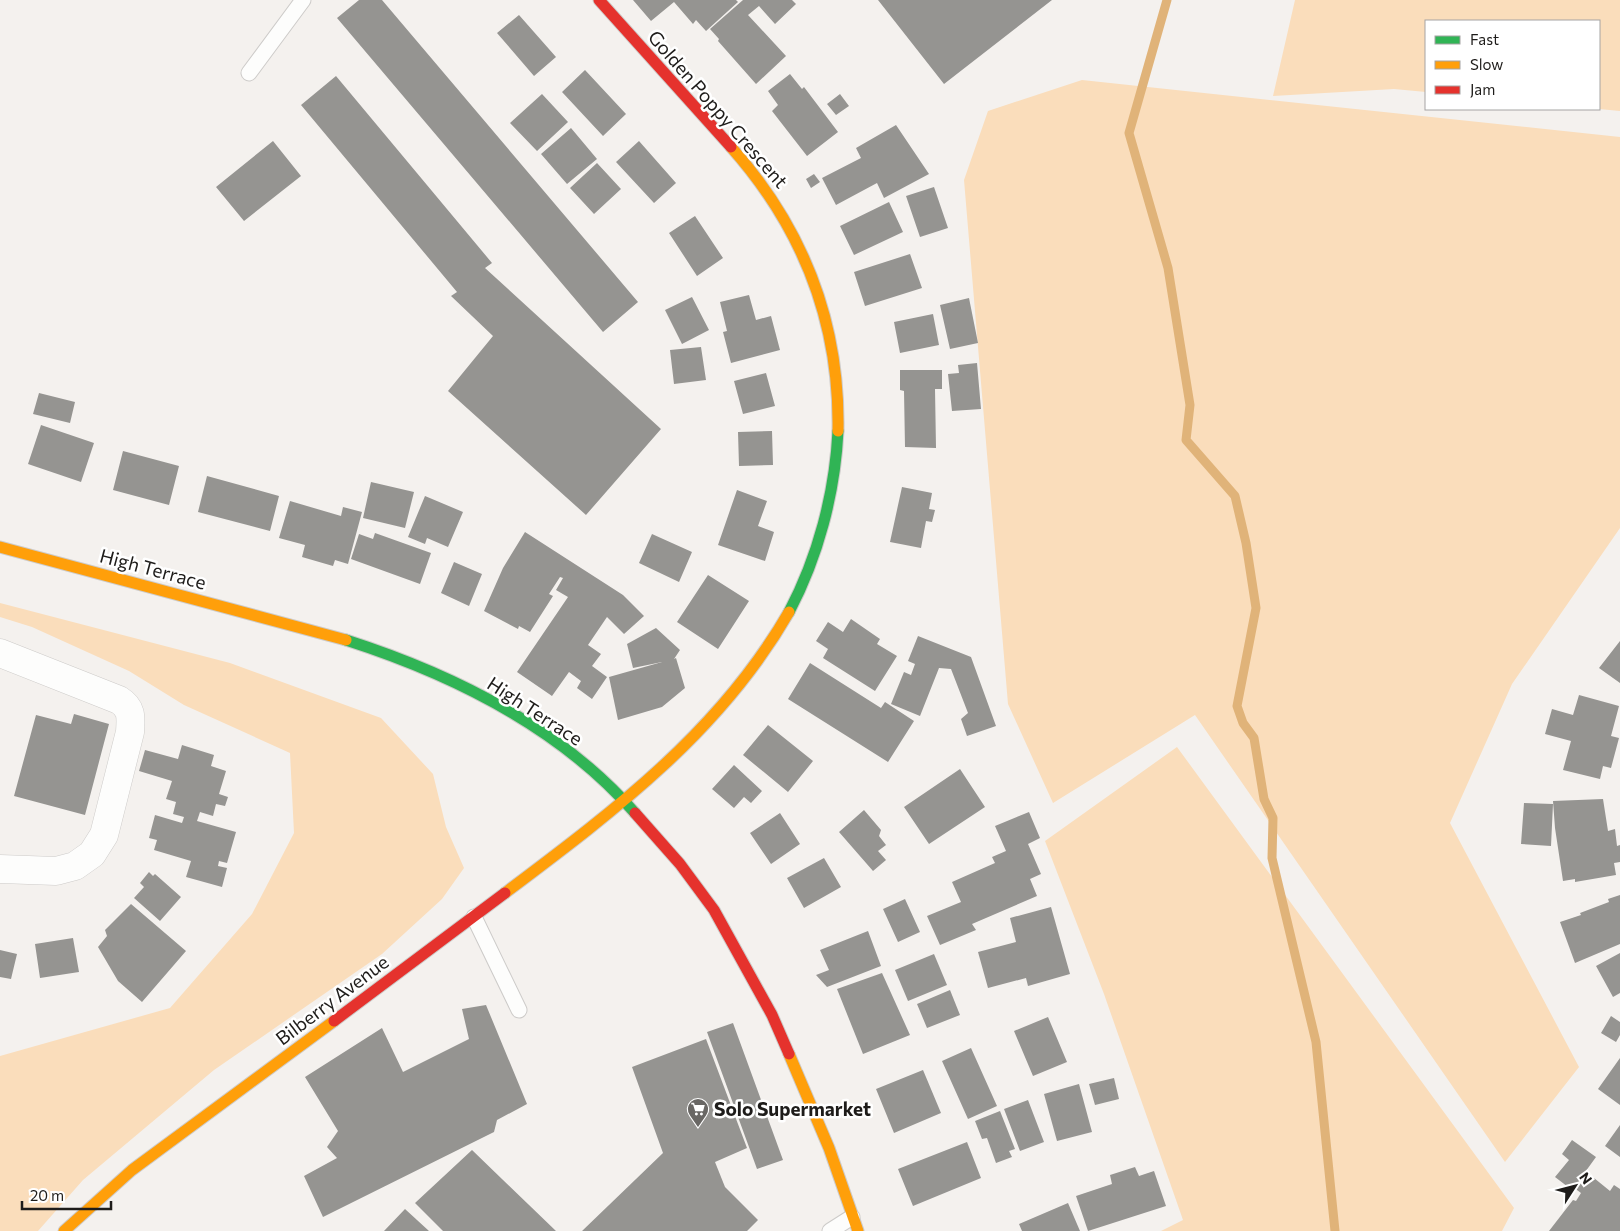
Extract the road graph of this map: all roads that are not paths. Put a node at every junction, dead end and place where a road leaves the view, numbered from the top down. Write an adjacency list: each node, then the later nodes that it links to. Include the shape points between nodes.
1 (303, 0): 3 (lane)
2 (598, 0): 6 (street, Golden Poppy Crescent, via 749,166 774,199 796,237 813,277 836,369 840,425 833,490 806,575 789,613 769,647 730,696)
3 (249, 73)
4 (0, 547): 6 (street, High Terrace, via 324,633 396,657 481,696 563,745)
5 (0, 653): 7 (street, via 105,693 127,705 131,717 104,835 92,854 75,866 56,871)
6 (625, 801): 8 (street, Bilberry Avenue); 10 (street, High Terrace, via 686,871 735,945 772,1015 829,1148)
7 (0, 869)
8 (474, 917): 9 (lane); 11 (street, Bilberry Avenue, via 124,1177)
9 (519, 1010)
10 (855, 1224): 12 (lane)
11 (64, 1231)
12 (830, 1231)

